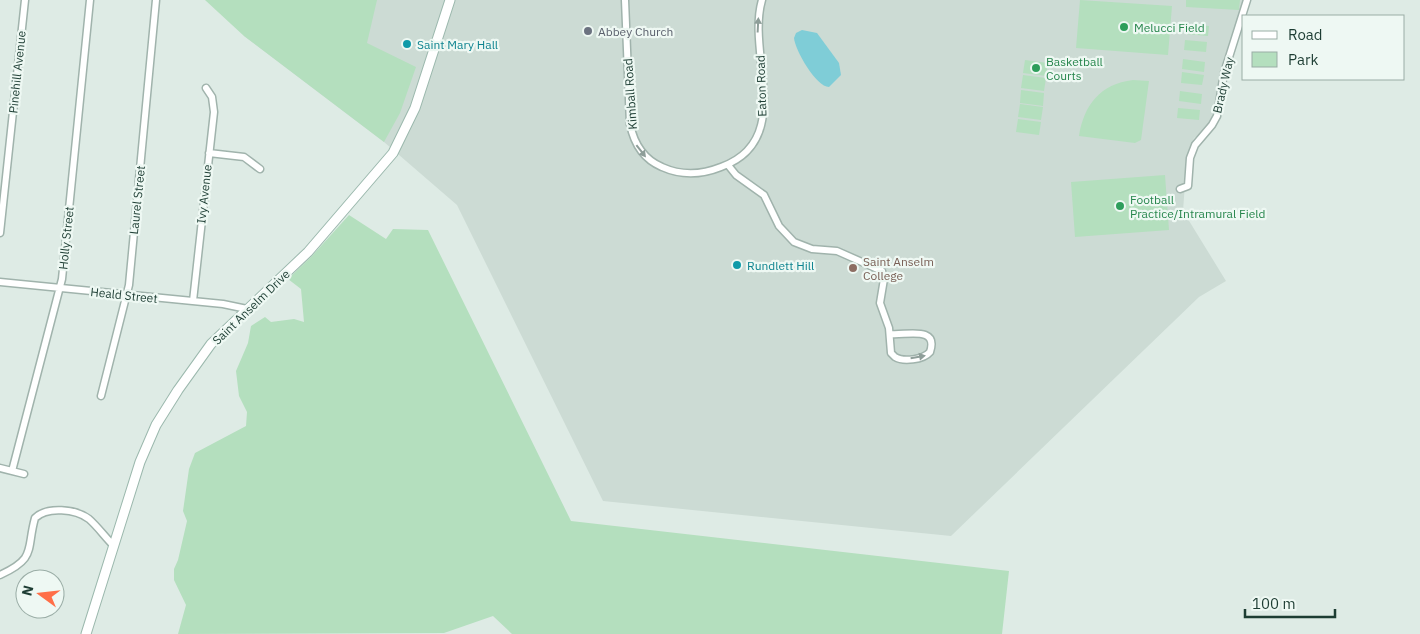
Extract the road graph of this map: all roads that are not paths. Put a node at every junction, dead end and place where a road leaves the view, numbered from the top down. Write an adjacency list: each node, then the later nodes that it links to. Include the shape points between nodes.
1 (25, 0): 15 (street, Pinehill Avenue)
2 (90, 0): 17 (street, Holly Street)
3 (156, 0): 18 (street, Laurel Street)
4 (450, 0): 20 (street, Saint Anselm Drive, via 415,108 396,148 308,252)
5 (625, 0): 12 (street, Kimball Road, one-way to 12, via 630,124 636,143 650,161 674,172 698,174)
6 (762, 0): 12 (street, Eaton Road, one-way to 6, via 750,146 763,124 763,74 758,34)
7 (1247, 0): 8 (street, Brady Way)
8 (1242, 15)
9 (1242, 16): 14 (street, Brady Way, via 1226,66 1217,116 1197,141 1190,158 1188,186)
10 (206, 88): 11 (street, Ivy Avenue, via 214,105)
11 (209, 153): 13 (street, via 244,158); 19 (street, Ivy Avenue)
12 (728, 165): 21 (street, via 736,175 764,195 779,226 794,242 812,249 837,251 882,271 880,303)
13 (260, 169)
14 (1180, 189)
15 (0, 233)
16 (0, 282): 17 (street, Heald Street)
17 (61, 288): 18 (street, Heald Street); 24 (street, Holly Street)
18 (127, 295): 19 (street, Heald Street); 22 (street, Laurel Street)
19 (193, 301): 20 (street, Heald Street)
20 (247, 309): 26 (street, Saint Anselm Drive, via 202,355 156,425 140,462)
21 (890, 334): 21 (street, one-way to 21, via 891,353 896,358 904,360 930,352 932,342 926,334)
22 (101, 396)
23 (0, 468): 24 (street)
24 (12, 471): 25 (street)
25 (24, 474)
26 (114, 546): 27 (street, via 84,516 45,512 36,518 26,557); 28 (street, Saint Anselm Drive)
27 (0, 575)
28 (86, 634)

